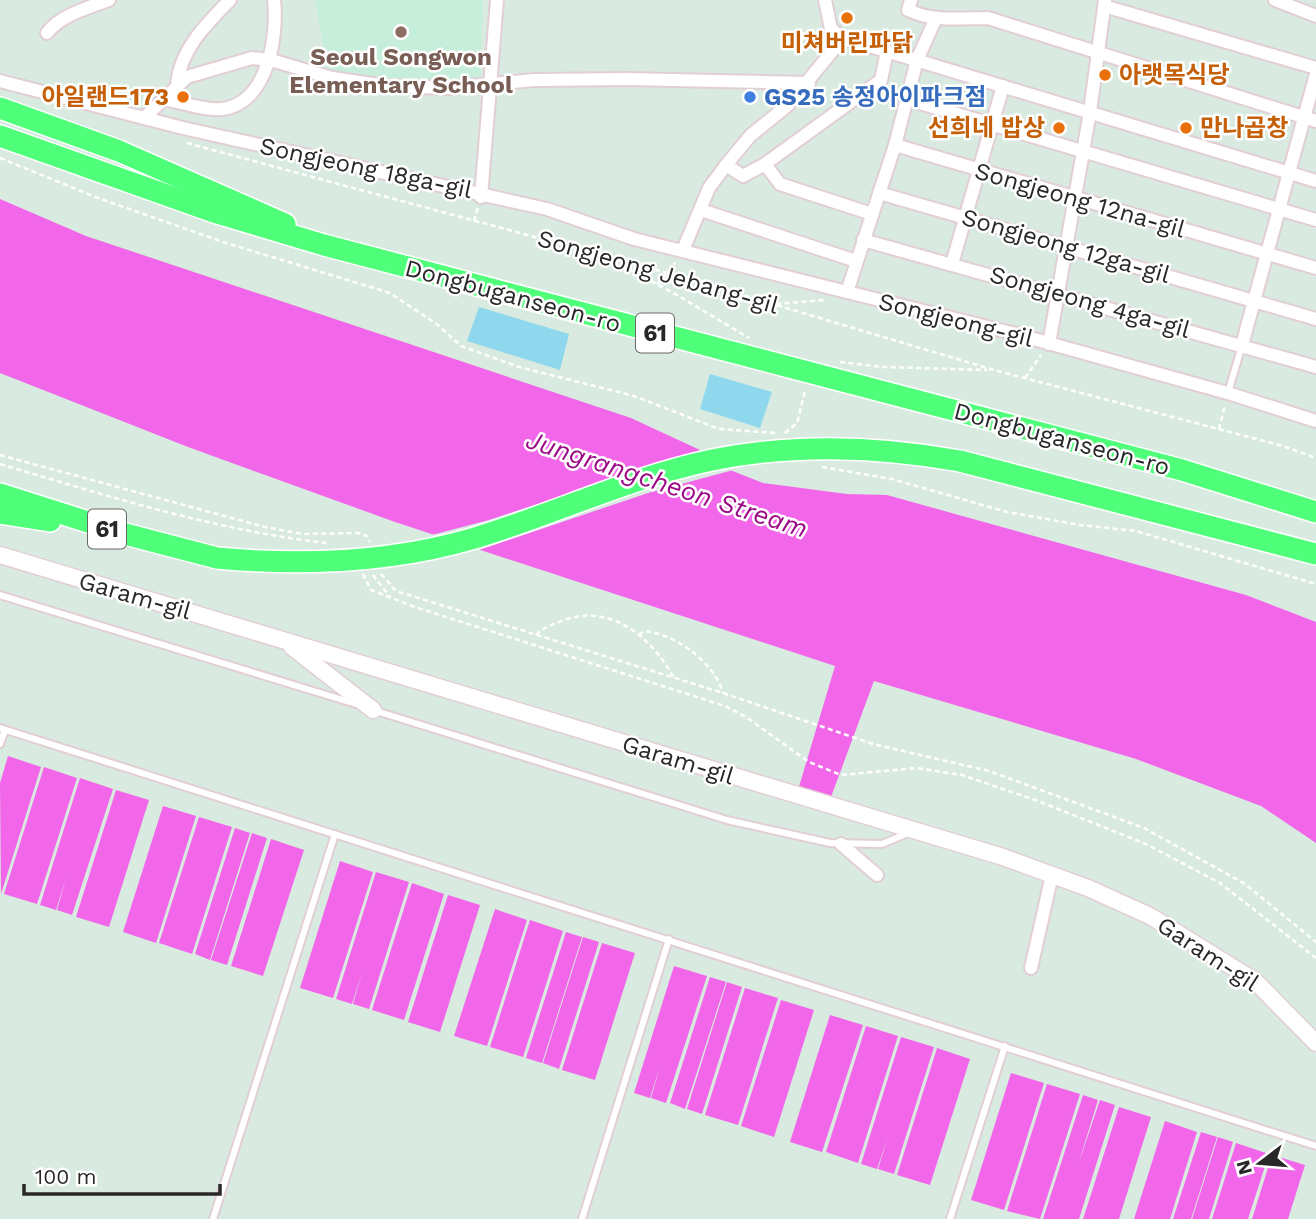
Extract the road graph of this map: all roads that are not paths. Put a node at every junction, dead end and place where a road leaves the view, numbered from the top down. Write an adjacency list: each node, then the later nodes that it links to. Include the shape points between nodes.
1 (108, 0): 11 (street, via 69,17)
2 (230, 0): 22 (street, via 182,59)
3 (274, 0): 15 (street)
4 (497, 0): 21 (street, Songjeong 18ga-gil)
5 (825, 0): 12 (street, via 831,29)
6 (911, 0): 10 (street, via 908,10)
7 (1275, 0): 9 (street)
8 (1105, 3): 14 (street); 17 (street)
9 (1316, 16)
10 (936, 18): 14 (street, via 988,18); 16 (street)
11 (47, 33)
12 (843, 38): 13 (street); 20 (street)
13 (887, 51): 16 (street); 34 (street, via 881,80)
14 (1098, 55): 27 (street); 29 (street)
15 (271, 60): 21 (street, via 332,78 386,86); 22 (street, via 252,58 216,67 187,77); 24 (street, via 256,87 232,107 219,110)
16 (917, 60): 23 (street); 25 (street)
17 (1316, 68)
18 (1316, 74): 29 (street)
19 (0, 81): 28 (street, Songjeong 18ga-gil)
20 (809, 83): 21 (street, via 626,79); 35 (street, via 750,136)
21 (490, 85): 40 (street, Songjeong 18ga-gil)
22 (177, 86): 24 (street)
23 (1003, 86): 27 (street); 30 (street)
24 (163, 99): 28 (street)
25 (906, 99): 30 (street); 32 (street)
26 (0, 108): 48 (highway, via 119,151 260,211)
27 (1090, 112): 33 (street); 37 (street)
28 (144, 118): 40 (street, Songjeong 18ga-gil)
29 (1310, 119): 37 (street)
30 (991, 126): 33 (street); 36 (street)
31 (0, 136): 48 (highway, Dongbuganseon-ro / 61, via 217,214)
32 (895, 145): 36 (street, Songjeong 12na-gil); 39 (street)
33 (1082, 153): 41 (street); 42 (street)
34 (765, 164): 35 (street, via 743,176); 44 (street, via 780,184)
35 (726, 165): 43 (street, via 709,188)
36 (978, 171): 41 (street, Songjeong 12na-gil); 45 (street)
37 (1287, 172): 38 (street); 42 (street)
38 (1316, 181)
39 (879, 192): 44 (street); 45 (street, Songjeong 12ga-gil)
40 (481, 197): 50 (street, Songjeong-gil, via 547,209 634,239)
41 (1074, 199): 49 (street); 51 (street, Songjeong 12na-gil)
42 (1278, 208): 46 (street); 51 (street)
43 (701, 210): 50 (street); 52 (street)
44 (872, 214): 47 (street)
45 (965, 217): 49 (street, Songjeong 12ga-gil); 53 (street)
46 (1316, 220)
47 (863, 240): 52 (street); 53 (street, Songjeong 4ga-gil)
48 (324, 245): 65 (highway, Dongbuganseon-ro / 61, via 1182,470)
49 (1065, 246): 56 (street); 57 (street, Songjeong 12ga-gil)
50 (683, 250): 55 (street, Songjeong-gil)
51 (1267, 253): 54 (street, Songjeong 12na-gil); 57 (street)
52 (856, 261): 55 (street)
53 (952, 264): 56 (street, Songjeong 4ga-gil)
54 (1316, 268)
55 (847, 292): 59 (street, Songjeong-gil)
56 (1057, 293): 59 (street); 60 (street, Songjeong 4ga-gil)
57 (1253, 300): 58 (street, Songjeong 12ga-gil); 60 (street)
58 (1316, 319)
59 (1049, 344): 62 (street, Songjeong-gil)
60 (1242, 345): 61 (street, Songjeong 4ga-gil); 62 (lane)
61 (1316, 367)
62 (1228, 393): 63 (street, Songjeong-gil)
63 (1316, 421)
64 (0, 494): 67 (highway, Dongbuganseon-ro / 61)
65 (1316, 512)
66 (0, 513): 67 (highway)
67 (129, 535): 68 (highway, Dongbuganseon-ro / 61, bridge, via 217,558 358,561 473,538 674,470 766,451 857,448 960,461)
68 (1316, 554)
69 (0, 555): 71 (street, Garam-gil)
70 (0, 595): 72 (lane)
71 (279, 637): 72 (street); 75 (street, Garam-gil)
72 (373, 709): 77 (lane, via 727,820)
73 (2, 729): 74 (lane); 76 (lane)
74 (0, 744)
75 (912, 831): 77 (lane, via 882,844); 79 (street, Garam-gil)
76 (335, 834): 80 (lane); 85 (lane)
77 (841, 844): 78 (street)
78 (877, 875)
79 (1052, 875): 81 (street); 82 (street, Garam-gil, via 1150,916 1255,981)
80 (669, 939): 83 (lane); 86 (lane)
81 (1031, 968)
82 (1316, 1043)
83 (1005, 1046): 84 (lane); 87 (lane)
84 (1316, 1146)
85 (213, 1219)
86 (582, 1219)
87 (950, 1219)

